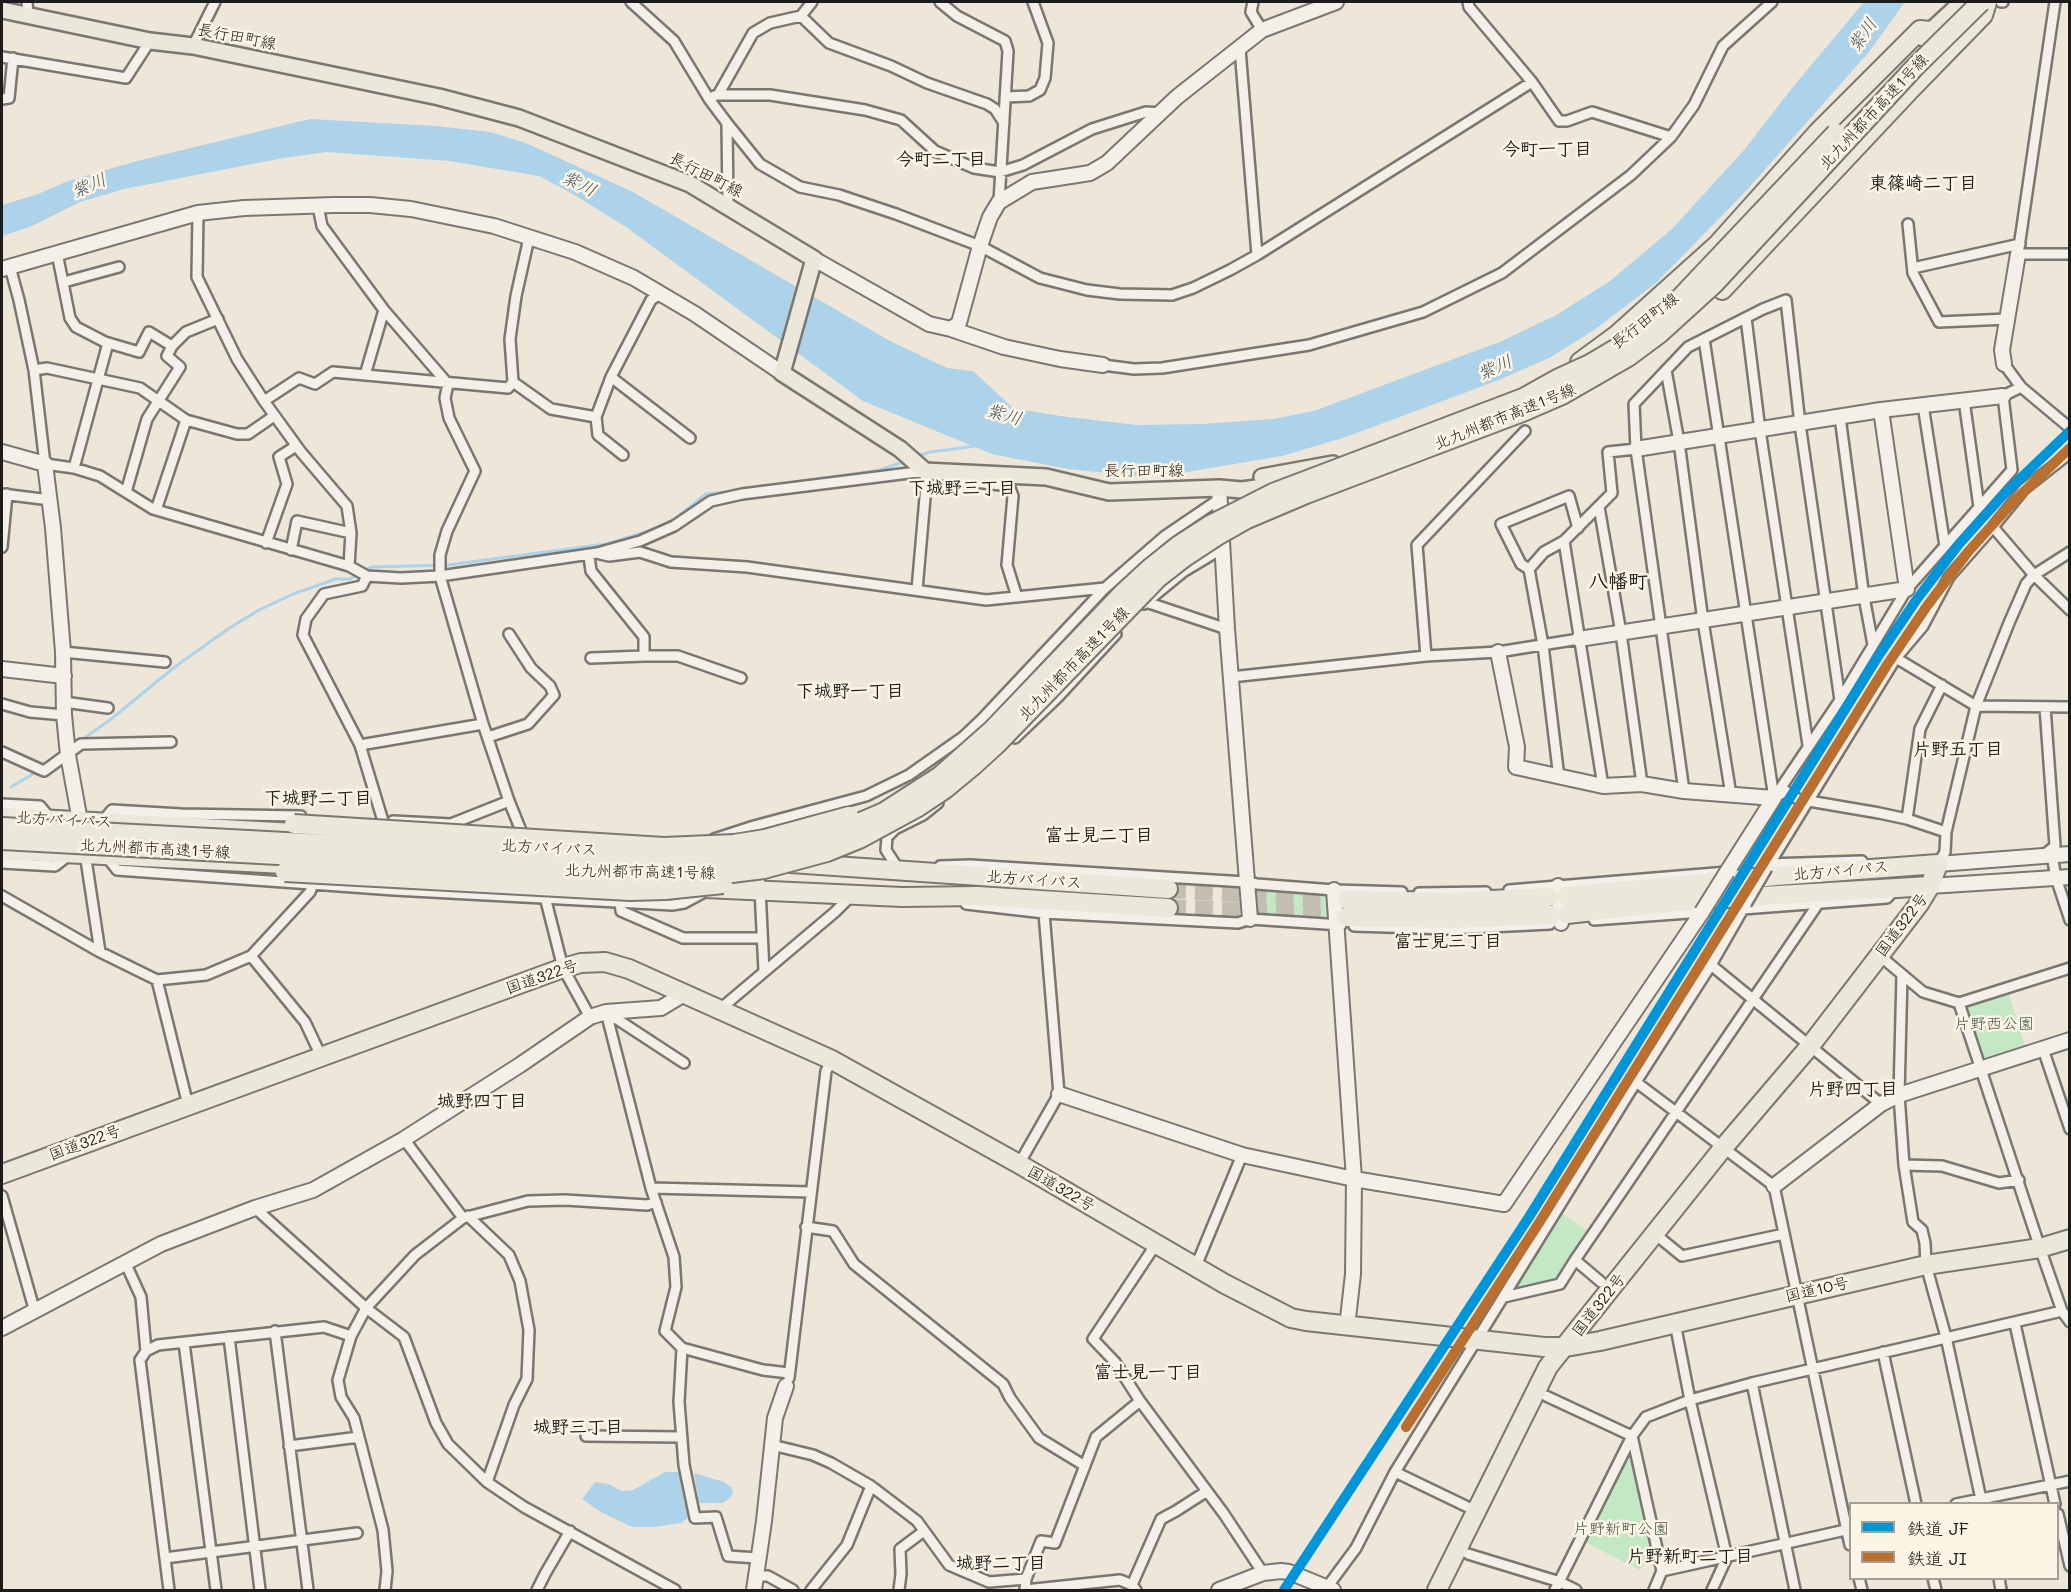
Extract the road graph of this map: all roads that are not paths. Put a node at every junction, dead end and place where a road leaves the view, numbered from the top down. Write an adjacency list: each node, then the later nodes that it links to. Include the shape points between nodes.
1 (215, 2): 20 (street)
2 (631, 2): 25 (street, via 674,41)
3 (812, 2): 16 (street)
4 (940, 2): 26 (street, via 957,16 1005,41)
5 (1033, 2): 26 (street, via 1048,43 1045,78 1040,90 1029,96)
6 (1251, 2): 17 (street, via 1251,12)
7 (1336, 2): 17 (street)
8 (1468, 2): 24 (street)
9 (1772, 2): 31 (street, via 1723,46 1694,105)
10 (1963, 2): 18 (main road, 長行田町線); 68 (highway, 北九州都市高速1号線, bridge, via 1680,298 1622,345)
11 (1981, 2): 68 (highway, 北九州都市高速1号線, bridge, via 1687,310 1628,357)
12 (1987, 2): 68 (highway, bridge, via 1983,15 1722,290 1683,323 1598,381); 98 (main road, 長行田町線, via 1920,66 1715,285 1645,347 1597,378 1558,399 1457,440 1320,479)
13 (2055, 2): 40 (street)
14 (27, 8): 15 (main road, 長行田町線); 19 (main road, 長行田町線)
15 (2, 10)
16 (801, 16): 25 (street, via 770,23 753,33); 30 (street, via 829,43 987,104)
17 (1262, 30): 21 (street)
18 (1930, 31): 68 (highway, bridge, via 1920,30 1810,141 1717,245); 98 (main road, 長行田町線, via 1851,110 1704,270 1616,346 1538,391 1444,430 1325,466 1241,482)
19 (150, 41): 20 (main road, 長行田町線); 23 (street, via 126,78)
20 (193, 46): 34 (main road, 長行田町線, via 439,97 519,118 690,184)
21 (1240, 49): 28 (street); 43 (street)
22 (2, 57): 23 (street)
23 (13, 58): 27 (street, via 9,98)
24 (1532, 82): 31 (street, via 1559,121 1592,112); 43 (street)
25 (714, 97): 29 (street); 32 (street, via 770,95 874,113 900,120 935,151 974,168)
26 (1005, 97): 30 (street)
27 (2, 99)
28 (1160, 113): 32 (street, via 1146,112 1092,129 1023,165); 33 (street, via 1107,163 1090,172 1032,182)
29 (727, 123): 34 (street); 39 (street, via 760,164 800,187 867,204)
30 (1004, 123): 32 (street)
31 (1671, 137): 59 (street, via 1631,175 1502,273 1423,312 1309,345 1162,368)
32 (1000, 172): 33 (street)
33 (999, 202): 39 (street)
34 (728, 205): 44 (main road, 長行田町線)
35 (318, 206): 36 (street); 38 (street, via 411,209 477,222); 50 (street, via 322,226)
36 (198, 213): 41 (street); 52 (street, via 197,277)
37 (1908, 224): 47 (street)
38 (529, 238): 49 (street, via 575,252); 66 (street, via 510,339)
39 (980, 246): 43 (street, via 1040,278 1120,294 1172,295); 54 (street, via 959,323)
40 (2019, 249): 42 (street); 47 (street); 53 (street)
41 (57, 254): 46 (street); 48 (street)
42 (2070, 254)
43 (1257, 255)
44 (813, 262): 54 (street, via 929,324); 60 (main road)
45 (119, 267): 48 (street)
46 (6, 268): 61 (street, via 19,300)
47 (1913, 268): 53 (street, via 1939,322)
48 (64, 282): 56 (street, via 70,318 76,327)
49 (660, 294): 60 (street); 64 (street, via 651,300)
50 (384, 310): 63 (street); 67 (street)
51 (1746, 318): 55 (street); 80 (street, via 1786,300); 83 (street)
52 (218, 319): 57 (street, via 186,332); 73 (street)
53 (2008, 319): 58 (street, via 2002,350)
54 (951, 329): 59 (street, via 1004,346)
55 (1704, 339): 62 (street, via 1688,347); 84 (street)
56 (108, 343): 57 (street, via 139,352 149,332); 65 (street)
57 (172, 346): 72 (street, via 168,356 180,367)
58 (2004, 364): 69 (street)
59 (1103, 365)
60 (783, 368): 94 (main road, via 900,449)
61 (34, 370): 65 (street, via 47,368); 92 (street)
62 (1666, 370): 86 (street); 88 (street, via 1634,404)
63 (365, 375): 67 (street); 73 (street, via 333,372 315,384 299,378)
64 (611, 377): 77 (street); 85 (street)
65 (100, 380): 72 (street, via 140,388); 93 (street)
66 (513, 382): 67 (street, via 508,388); 77 (street, via 551,409)
67 (448, 384): 118 (street, via 445,398 449,418 475,471 447,531 440,555)
68 (1559, 387): 152 (highway, 北九州都市高速1号線, bridge, via 1273,493 1210,525 1179,545 1124,592); 179 (highway, 北九州都市高速1号線, bridge, via 1495,424 1287,501 1217,536 1158,578 974,765)
69 (2021, 387): 70 (street); 81 (street)
70 (2003, 396): 71 (street); 101 (street, via 2012,470)
71 (1964, 400): 74 (street); 101 (street)
72 (158, 401): 79 (street); 96 (street, via 147,419)
73 (264, 401): 76 (street)
74 (1923, 405): 75 (street); 108 (street)
75 (1881, 410): 78 (street); 121 (street)
76 (274, 416): 79 (street, via 248,434); 87 (street)
77 (596, 417): 91 (street, via 598,435)
78 (1840, 417): 80 (street); 123 (street)
79 (186, 420): 102 (street)
80 (1800, 424): 83 (street); 125 (street)
81 (2070, 428)
82 (1525, 430): 140 (street, via 1418,544)
83 (1760, 430): 84 (street); 126 (street)
84 (1718, 436): 86 (street); 128 (street)
85 (690, 438)
86 (1679, 442): 88 (street); 129 (street)
87 (296, 446): 105 (street, via 347,506); 107 (street, via 279,457 287,484)
88 (1636, 449): 100 (street, via 1608,452 1612,493); 130 (street)
89 (2, 452): 92 (street)
90 (2070, 453): 103 (street, via 2024,489)
91 (623, 454)
92 (45, 464): 93 (street); 99 (street)
93 (74, 468): 96 (street, via 100,476)
94 (925, 471): 95 (main road, 長行田町線); 113 (street, via 711,501 674,526 640,541); 120 (street)
95 (958, 472): 98 (main road, 長行田町線, via 1046,477 1109,492); 122 (street, via 957,480 1009,486 1013,496 1007,565)
96 (126, 492): 102 (street)
97 (4, 494): 99 (street); 109 (street)
98 (1218, 494): 110 (street); 119 (street)
99 (50, 500): 137 (street)
100 (1599, 507): 104 (street); 132 (street)
101 (1979, 507): 108 (street)
102 (156, 510): 107 (street)
103 (1993, 527): 116 (street); 142 (street, via 1949,577 1923,626)
104 (1578, 528): 106 (street); 115 (street, via 1569,496 1501,524 1521,564)
105 (351, 533): 111 (street, via 297,521); 114 (street)
106 (1564, 541): 115 (street, via 1544,552); 134 (street)
107 (266, 543): 111 (street)
108 (1945, 546): 121 (street)
109 (2, 547)
110 (1223, 549): 124 (street, via 1183,572); 131 (street)
111 (291, 550): 114 (street)
112 (2070, 552): 116 (street)
113 (593, 554): 118 (street); 120 (street, via 640,552 671,562 747,567); 139 (street, via 591,571 644,637)
114 (350, 566): 117 (street)
115 (1530, 569): 135 (street)
116 (2034, 575): 127 (street); 151 (street, via 2026,584)
117 (367, 576): 118 (street); 160 (street, via 362,586 324,594 306,619 303,635)
118 (440, 576): 157 (street)
119 (1105, 588): 122 (street); 180 (street, via 963,737 918,769 866,796)
120 (917, 590): 122 (street, via 986,600)
121 (1907, 590): 123 (street); 136 (street)
122 (1017, 597)
123 (1864, 597): 125 (street); 136 (street)
124 (1146, 602): 131 (street); 198 (street, via 1058,697 978,773 887,837 886,850)
125 (1826, 602): 126 (street); 149 (street)
126 (1788, 608): 128 (street); 161 (street)
127 (2070, 610)
128 (1745, 614): 129 (street); 169 (street)
129 (1703, 621): 130 (street); 168 (street)
130 (1660, 628): 132 (street); 167 (street)
131 (1227, 629): 146 (street)
132 (1621, 633): 134 (street); 165 (street)
133 (509, 634): 158 (street, via 554,695 528,724)
134 (1579, 639): 135 (street); 166 (street)
135 (1543, 645): 138 (street); 164 (street)
136 (1873, 645): 149 (street)
137 (63, 652): 143 (street); 145 (street)
138 (1498, 652): 140 (street); 164 (street, via 1517,747 1516,767)
139 (644, 656): 141 (street); 147 (street, via 678,656)
140 (1426, 656): 146 (street)
141 (591, 658)
142 (1896, 658): 148 (street); 171 (street)
143 (165, 662)
144 (2, 669): 145 (street)
145 (64, 676): 155 (street)
146 (1231, 677): 202 (street)
147 (741, 678)
148 (1942, 685): 151 (street); 175 (street, via 1920,729)
149 (1840, 700): 161 (street)
150 (2, 704): 155 (street, via 30,712)
151 (1976, 706): 153 (street); 183 (street)
152 (1014, 707): 181 (highway, 北九州都市高速1号線, bridge, via 940,776 884,812 823,838 738,858 630,861); 182 (highway, bridge, via 938,771 874,808 828,823 734,844 664,847 294,824)
153 (2045, 707): 154 (street); 191 (street, via 2055,846)
154 (2070, 707)
155 (64, 708): 156 (street); 163 (street)
156 (108, 708)
157 (483, 724): 158 (street); 160 (street)
158 (488, 737): 170 (street)
159 (171, 742): 163 (street, via 81,744)
160 (360, 745): 177 (street)
161 (1808, 746): 169 (street)
162 (2, 752): 163 (street, via 44,771)
163 (68, 755): 176 (street)
164 (1559, 778): 166 (street)
165 (1642, 784): 166 (street); 167 (street)
166 (1603, 786)
167 (1684, 791): 168 (street)
168 (1731, 795): 169 (street)
169 (1774, 798): 171 (street, via 1786,791 1802,802); 199 (street)
170 (509, 801): 177 (street, via 451,824); 185 (street)
171 (1809, 801): 175 (street); 196 (street)
172 (2, 804): 174 (street, via 40,806)
173 (2, 817): 174 (highway, 北方バイパス)
174 (51, 819): 176 (highway, 北方バイパス)
175 (1907, 819): 183 (street)
176 (80, 821): 178 (highway, 北方バイパス); 189 (street)
177 (383, 821): 178 (street, via 112,810)
178 (102, 822): 182 (highway, 北方バイパス)
179 (890, 824): 184 (highway, 北九州都市高速1号線, bridge, via 838,848 794,862 732,873 663,876); 192 (highway, bridge, via 859,843 794,869 686,889 595,890 222,868)
180 (754, 825): 187 (street); 193 (street)
181 (2, 827)
182 (205, 828): 185 (highway, 北方バイパス)
183 (1946, 832): 195 (street, via 1945,852)
184 (2, 840)
185 (528, 847): 187 (highway, 北方バイパス); 201 (street)
186 (2, 850): 189 (highway, 北方バイパス)
187 (669, 854): 193 (highway, 北方バイパス)
188 (2070, 854): 191 (street)
189 (78, 855): 190 (highway, 北方バイパス); 194 (street, via 55,866); 224 (street)
190 (106, 856): 192 (highway, 北方バイパス); 203 (street, via 117,870)
191 (2047, 856): 195 (street); 200 (street)
192 (130, 858): 201 (highway, 北方バイパス)
193 (758, 861): 198 (highway, 北方バイパス); 208 (street)
194 (2, 863)
195 (1938, 864): 197 (highway, 北方バイパス); 204 (highway, 国道322号)
196 (1768, 866): 197 (street, via 1898,860); 216 (street, bridge)
197 (1906, 866): 215 (highway, 北方バイパス)
198 (898, 870): 202 (street, via 961,865); 206 (highway, 北方バイパス)
199 (1727, 872): 215 (street); 219 (street, bridge)
200 (2063, 877): 204 (street); 222 (street)
201 (539, 879): 205 (highway, 北方バイパス); 211 (street)
202 (1246, 882): 218 (street); 221 (street)
203 (313, 884): 211 (street); 226 (street, via 310,892)
204 (1930, 886): 207 (highway, 北方バイパス); 225 (highway, 国道322号)
205 (712, 888): 208 (highway, 北方バイパス); 213 (street, via 678,904)
206 (1168, 889)
207 (1896, 889): 214 (street, 国道322号, via 1887,898); 215 (highway, 北方バイパス)
208 (760, 890): 209 (highway, 北方バイパス); 223 (street)
209 (852, 895): 212 (highway, 北方バイパス); 230 (street)
210 (2, 896): 224 (street)
211 (546, 897): 213 (street); 228 (street)
212 (902, 897): 217 (highway, 北方バイパス, via 978,896); 220 (street)
213 (620, 902): 223 (street, via 621,911 683,938)
214 (1818, 904): 216 (street, 国道322号); 234 (street)
215 (1559, 905): 218 (highway, 北方バイパス, via 1452,919); 218 (street, via 1485,892 1417,893); 219 (street)
216 (1744, 907): 227 (street)
217 (1168, 908)
218 (1341, 908): 221 (street); 259 (street)
219 (1702, 912): 259 (street, via 1504,1204)
220 (1044, 913): 221 (street, via 1238,923); 247 (street)
221 (1250, 919)
222 (2070, 920)
223 (762, 938): 230 (street)
224 (100, 952): 232 (street)
225 (1879, 955): 231 (street); 240 (highway, 国道322号)
226 (250, 956): 232 (street, via 206,975); 242 (street, via 305,1022)
227 (1711, 965): 234 (street); 246 (street)
228 (563, 968): 233 (highway, 国道322号, via 605,962); 238 (street); 242 (highway, 国道322号)
229 (2070, 968): 235 (street)
230 (764, 971): 236 (street)
231 (1902, 975): 235 (street, via 1923,992); 248 (street)
232 (157, 980): 250 (street)
233 (684, 994): 236 (highway, 国道322号); 237 (street, via 661,1008)
234 (1752, 1001): 240 (street); 251 (street)
235 (1959, 1003): 245 (street)
236 (719, 1010): 243 (highway, 国道322号)
237 (606, 1012): 238 (street); 244 (street); 262 (street)
238 (590, 1017): 253 (street)
239 (2070, 1040): 241 (street)
240 (1810, 1046): 249 (street); 254 (highway, 国道322号)
241 (2043, 1049): 245 (street); 252 (street)
242 (321, 1056): 250 (highway, 国道322号)
243 (832, 1060): 256 (highway, 国道322号); 263 (street, via 825,1071)
244 (684, 1063)
245 (1982, 1069): 248 (street); 260 (street)
246 (1636, 1082): 251 (street); 280 (street)
247 (1059, 1094): 255 (street); 256 (street)
248 (1899, 1095): 249 (street); 257 (street)
249 (1881, 1104): 261 (street)
250 (188, 1105): 258 (highway, 国道322号)
251 (1676, 1112): 254 (street); 274 (street)
252 (2070, 1130)
253 (404, 1139): 266 (street, via 313,1190); 267 (street)
254 (1723, 1148): 261 (street); 269 (highway, 国道322号)
255 (1242, 1155): 259 (street); 277 (street)
256 (1019, 1164): 272 (highway, 国道322号)
257 (1904, 1165): 260 (street, via 1942,1166 1999,1183); 276 (street, via 1913,1222 1922,1230 1925,1243)
258 (2, 1174)
259 (1354, 1179): 287 (street, via 1353,1274)
260 (2019, 1180): 273 (street)
261 (1773, 1186): 270 (street)
262 (651, 1188): 263 (street); 265 (street)
263 (811, 1192): 268 (street)
264 (2, 1196): 283 (street)
265 (656, 1202): 267 (street, via 647,1205 528,1201); 296 (street, via 674,1257 676,1287 665,1331)
266 (255, 1208): 275 (street); 281 (street)
267 (465, 1217): 281 (street, via 415,1255); 314 (street, via 509,1255 520,1281 529,1330 527,1379)
268 (806, 1227): 300 (street); 311 (street, via 833,1231 854,1264 1003,1384 1039,1438)
269 (1655, 1234): 270 (street, via 1682,1256); 295 (highway, 国道322号)
270 (1784, 1234): 279 (street)
271 (2070, 1239): 273 (highway, 国道10号)
272 (1156, 1244): 277 (highway, 国道322号); 304 (street, via 1093,1338 1115,1362)
273 (2040, 1248): 276 (highway, 国道10号); 282 (street)
274 (1575, 1260): 278 (street); 280 (street, via 1560,1284)
275 (124, 1262): 283 (street); 297 (street, via 141,1297)
276 (1926, 1265): 279 (highway, 国道10号); 292 (street)
277 (1196, 1266): 287 (highway, 国道322号, via 1291,1318)
278 (1601, 1282)
279 (1797, 1294): 285 (highway, 国道10号); 299 (street)
280 (1504, 1297): 293 (street)
281 (366, 1308): 290 (street); 314 (street, via 404,1337 436,1423 448,1444)
282 (2062, 1311): 284 (street); 286 (street)
283 (35, 1312): 288 (street)
284 (2070, 1322)
285 (1675, 1323): 295 (highway, 国道10号); 303 (street)
286 (2015, 1324): 292 (street); 315 (street)
287 (1347, 1327): 293 (highway, 国道322号)
288 (2, 1328)
289 (275, 1331): 290 (street, via 324,1327); 291 (street); 310 (street)
290 (351, 1336): 307 (street, via 339,1380 341,1397 354,1418)
291 (229, 1337): 294 (street); 330 (street)
292 (1946, 1337): 298 (street); 318 (street)
293 (1478, 1340): 295 (highway, 国道322号); 312 (street)
294 (184, 1342): 297 (street, via 158,1345); 331 (street)
295 (1566, 1347): 302 (highway, via 1561,1368); 322 (highway, via 1548,1367)
296 (682, 1348): 300 (street); 308 (street)
297 (146, 1351): 334 (street, via 140,1360)
298 (1883, 1352): 299 (street); 319 (street)
299 (1812, 1369): 301 (street); 324 (street)
300 (788, 1379): 309 (street, via 777,1409)
301 (1752, 1383): 303 (street); 329 (street)
302 (1546, 1396): 306 (street); 332 (highway)
303 (1690, 1400): 306 (street, via 1646,1417); 333 (street)
304 (1140, 1401): 311 (street, via 1096,1437); 317 (street)
305 (586, 1436): 308 (street)
306 (1632, 1436): 337 (street); 342 (street)
307 (359, 1437): 310 (street); 348 (street, via 382,1530)
308 (681, 1437): 335 (street, via 695,1518 716,1517 728,1556)
309 (772, 1445): 316 (street, via 813,1455); 335 (street)
310 (289, 1446): 328 (street)
311 (1085, 1466): 340 (street, via 1055,1544 1041,1541)
312 (1395, 1472): 322 (street); 357 (street, via 1356,1548)
313 (2070, 1481): 315 (street)
314 (487, 1482): 325 (street)
315 (2051, 1485): 318 (street); 321 (street)
316 (871, 1486): 326 (street, via 917,1521); 353 (street, via 846,1545)
317 (1207, 1491): 338 (street); 343 (street, via 1161,1520)
318 (1981, 1500): 320 (street)
319 (1916, 1502)
320 (1964, 1502)
321 (2055, 1502)
322 (1476, 1511): 358 (highway)
323 (2059, 1519): 336 (street)
324 (1849, 1530): 329 (street)
325 (570, 1531): 349 (street); 350 (street)
326 (924, 1531): 341 (street, via 948,1565); 354 (street, via 900,1549)
327 (357, 1533): 328 (street)
328 (302, 1541): 330 (street); 347 (street)
329 (1784, 1544): 333 (street); 363 (street)
330 (255, 1547): 331 (street); 346 (street)
331 (211, 1552): 334 (street); 345 (street)
332 (1468, 1554): 342 (street); 359 (highway)
333 (1727, 1557): 337 (street); 362 (street)
334 (165, 1558): 344 (street)
335 (758, 1558): 339 (street)
336 (2070, 1566)
337 (1662, 1571): 361 (street)
338 (1263, 1573): 356 (street); 357 (street, via 1289,1572)
339 (755, 1576): 351 (street); 352 (street, via 768,1576)
340 (1026, 1579): 341 (street); 355 (street)
341 (989, 1586)
342 (1557, 1586): 360 (street)
343 (1134, 1588): 355 (street, via 1120,1580)
344 (169, 1590)
345 (216, 1590)
346 (260, 1590)
347 (308, 1590)
348 (386, 1590)
349 (537, 1590)
350 (675, 1590)
351 (754, 1590)
352 (792, 1590)
353 (811, 1590)
354 (898, 1590)
355 (1025, 1590)
356 (1219, 1590)
357 (1328, 1590)
358 (1437, 1590)
359 (1450, 1590)
360 (1576, 1590)
361 (1654, 1590)
362 (1712, 1590)
363 (1795, 1590)

